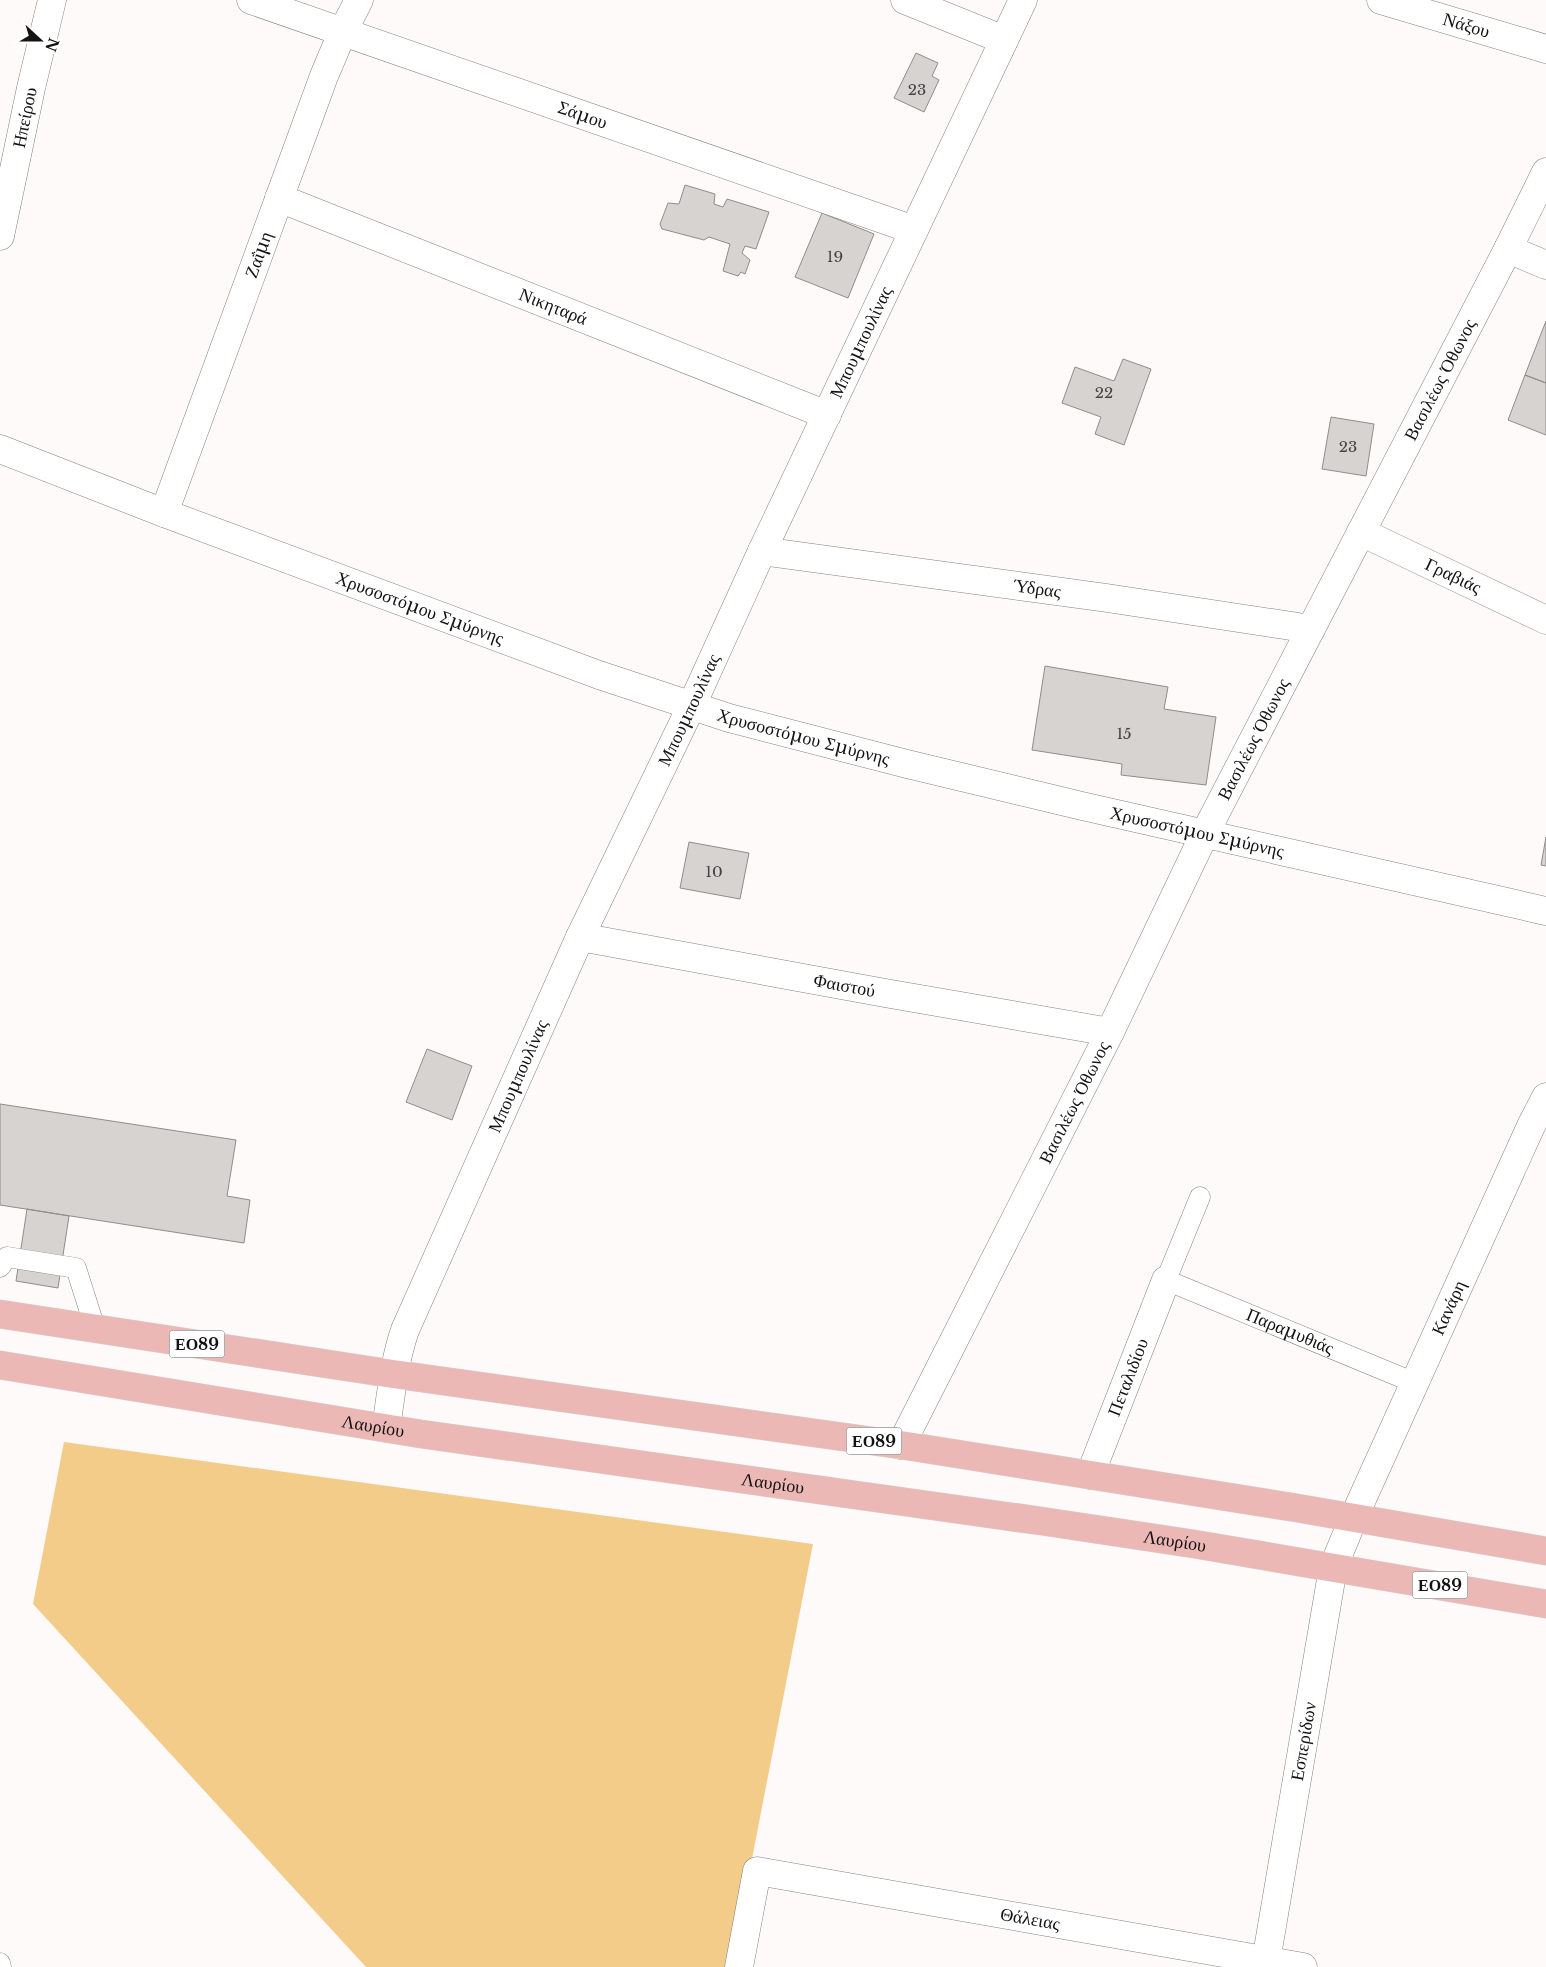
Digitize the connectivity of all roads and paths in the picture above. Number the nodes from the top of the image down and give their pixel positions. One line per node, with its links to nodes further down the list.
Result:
1 (52, 0): 13 (street, Ηπείρου)
2 (251, 0): 7 (street, Σάμου)
3 (359, 0): 7 (street, Ζαΐμη)
4 (905, 0): 8 (street)
5 (1023, 0): 8 (street, Μπουμπουλίνας)
6 (1383, 0): 9 (street, Νάξου)
7 (343, 32): 11 (street, Ζαΐμη); 12 (street, Σάμου)
8 (1004, 40): 12 (street, Μπουμπουλίνας)
9 (1546, 49)
10 (1546, 172): 14 (street, Βασιλέως Όθωνος)
11 (279, 198): 16 (street, Νικηταρά); 18 (street, Ζαΐμη)
12 (914, 230): 16 (street, Μπουμπουλίνας)
13 (0, 236)
14 (1508, 249): 15 (street); 19 (street, Βασιλέως Όθωνος)
15 (1546, 264)
16 (827, 415): 20 (street, Μπουμπουλίνας)
17 (0, 449): 18 (street, Χρυσοστόμου Σμύρνης)
18 (164, 513): 23 (street, Χρυσοστόμου Σμύρνης)
19 (1361, 532): 21 (street, Γραβιάς); 22 (street, Βασιλέως Όθωνος)
20 (762, 551): 22 (street, Ύδρας); 23 (street, Μπουμπουλίνας)
21 (1546, 620)
22 (1311, 629): 24 (street, Βασιλέως Όθωνος)
23 (691, 706): 24 (street, Χρυσοστόμου Σμύρνης); 26 (street, Μπουμπουλίνας)
24 (1205, 833): 25 (street, Χρυσοστόμου Σμύρνης); 27 (street, Βασιλέως Όθωνος)
25 (1546, 911)
26 (580, 937): 27 (street, Φαιστού); 35 (street, Μπουμπουλίνας)
27 (1110, 1032): 38 (street, Βασιλέως Όθωνος)
28 (1546, 1097): 36 (street, Κανάρη)
29 (1200, 1197): 31 (lane)
30 (0, 1267): 33 (lane)
31 (1166, 1280): 36 (lane, Παραμυθιάς); 39 (street, Πεταλιδίου)
32 (0, 1314): 33 (main road, ΕΟ89)
33 (95, 1328): 35 (main road, ΕΟ89)
34 (0, 1365): 37 (main road, Λαυρίου / ΕΟ89)
35 (393, 1374): 37 (street, Μπουμπουλίνας); 38 (main road, ΕΟ89)
36 (1415, 1383): 40 (street, Κανάρη)
37 (386, 1428): 42 (main road, Λαυρίου / ΕΟ89)
38 (901, 1445): 39 (main road, ΕΟ89)
39 (1090, 1475): 40 (main road, ΕΟ89)
40 (1353, 1519): 41 (main road, ΕΟ89); 42 (street, Εσπερίδων)
41 (1546, 1551)
42 (1334, 1568): 43 (main road, Λαυρίου / ΕΟ89); 45 (street, Εσπερίδων)
43 (1546, 1604)
44 (0, 1963): 46 (lane)
45 (1266, 1964): 47 (street, Θάλειας); 48 (street, Θάλειας)
46 (1, 1967)
47 (739, 1967)
48 (1303, 1967)

